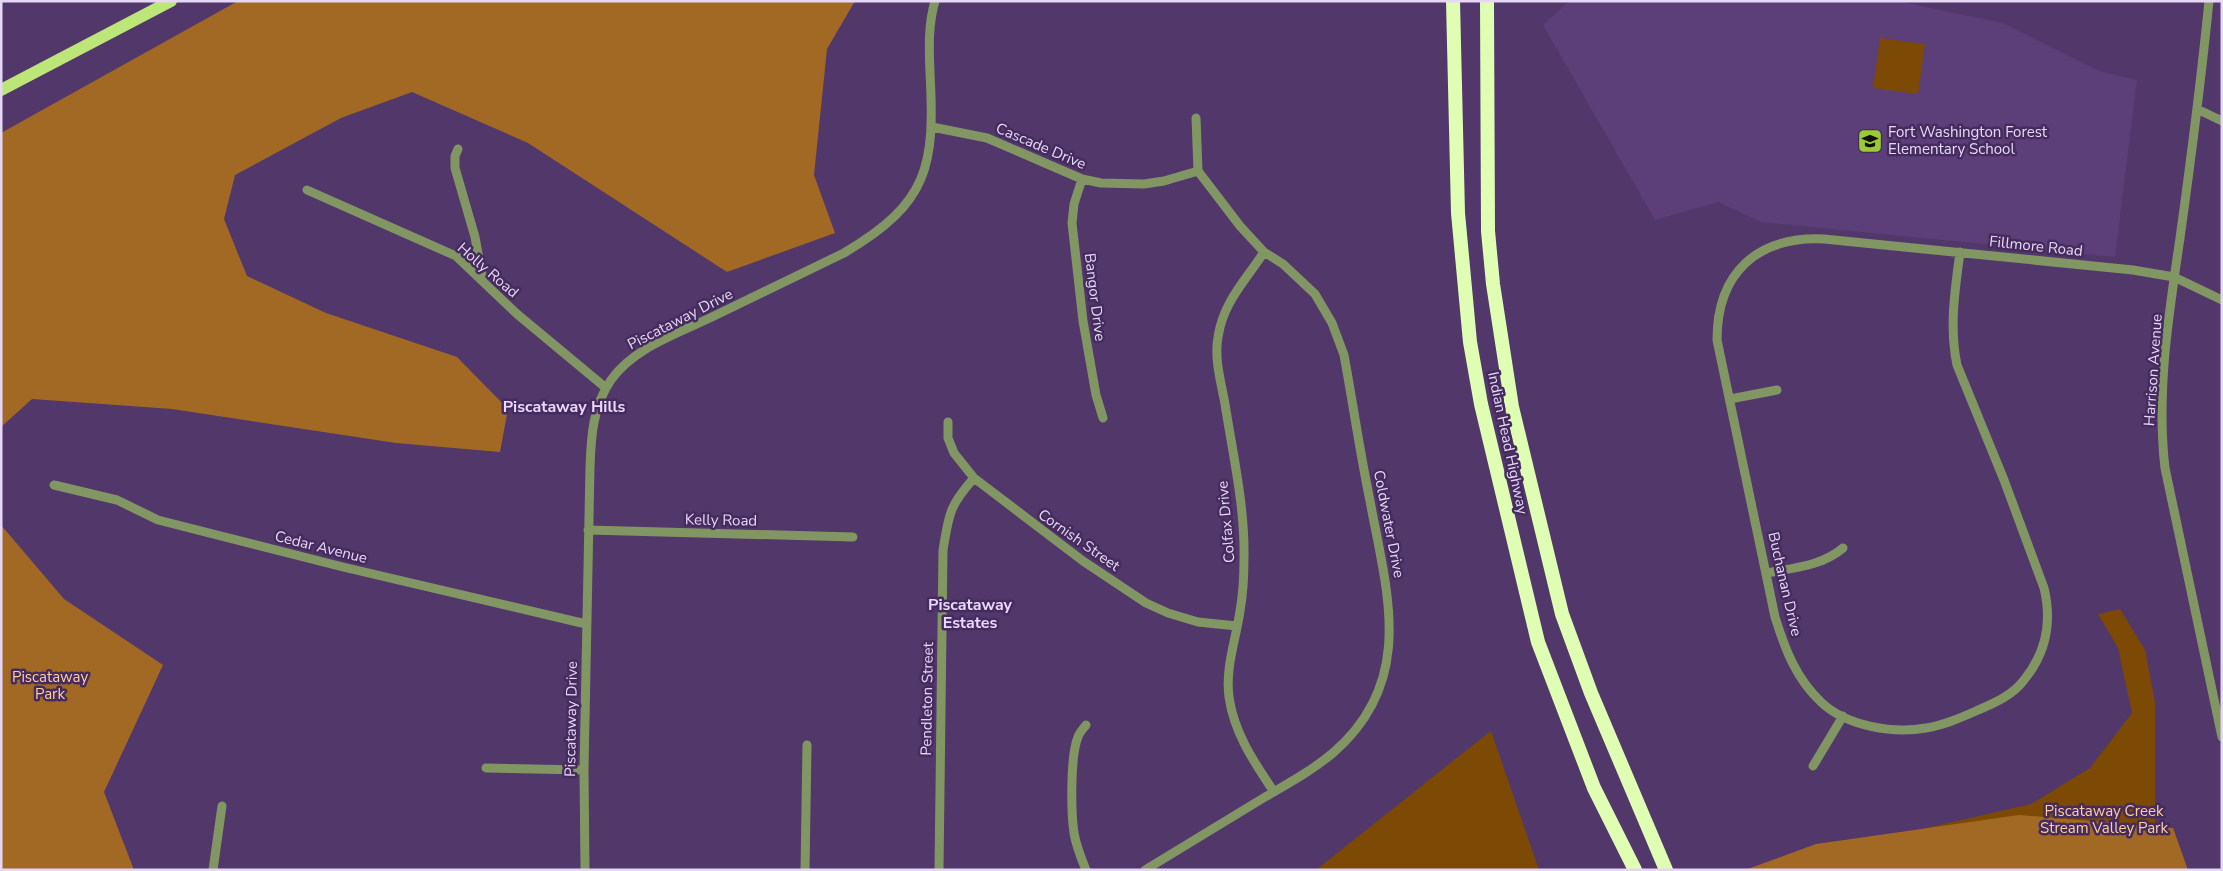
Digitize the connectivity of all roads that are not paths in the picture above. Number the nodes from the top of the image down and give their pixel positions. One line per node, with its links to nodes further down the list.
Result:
1 (171, 1): 6 (main road)
2 (935, 1): 10 (street, Piscataway Drive)
3 (1453, 1): 49 (highway, Indian Head Highway)
4 (1487, 1): 50 (highway, Indian Head Highway)
5 (2209, 1): 7 (street, Harrison Avenue)
6 (1, 90)
7 (2197, 109): 9 (street); 18 (street, Harrison Avenue)
8 (1196, 118): 12 (street)
9 (2222, 121)
10 (932, 127): 13 (street, Cascade Drive); 21 (street, Piscataway Drive)
11 (458, 149): 19 (street)
12 (1198, 171): 13 (street, Cascade Drive); 16 (street, Coldwater Drive)
13 (1082, 180): 24 (street, Bangor Drive)
14 (307, 190): 19 (street, Holly Road)
15 (1843, 240): 17 (street, Fillmore Road); 23 (street, Buchanan Drive)
16 (1264, 252): 33 (street, Colfax Drive); 41 (street, Coldwater Drive)
17 (1960, 252): 18 (street, Fillmore Road); 34 (street, Buchanan Drive)
18 (2174, 277): 20 (street, Fillmore Road); 36 (street, Harrison Avenue)
19 (483, 281): 21 (street, Holly Road)
20 (2222, 300)
21 (606, 388): 28 (street, Piscataway Drive)
22 (1777, 390): 23 (street)
23 (1730, 399): 31 (street, Buchanan Drive)
24 (1103, 418)
25 (948, 422): 26 (street, Cornish Street)
26 (974, 478): 33 (street, Cornish Street); 46 (street, Pendleton Street)
27 (54, 485): 32 (street, Cedar Avenue)
28 (588, 530): 29 (street, Kelly Road); 32 (street, Piscataway Drive)
29 (853, 537)
30 (1843, 548): 31 (street)
31 (1768, 573): 34 (street, Buchanan Drive)
32 (586, 624): 40 (street, Piscataway Drive)
33 (1237, 626): 41 (street, Colfax Drive)
34 (1842, 716): 38 (street)
35 (1086, 724): 47 (street)
36 (2222, 737)
37 (807, 745): 45 (street)
38 (1813, 766)
39 (486, 768): 40 (street)
40 (584, 770): 44 (street, Piscataway Drive)
41 (1274, 792): 48 (street, Coldwater Drive)
42 (222, 806): 43 (street)
43 (213, 870)
44 (585, 870)
45 (804, 870)
46 (939, 870)
47 (1086, 870)
48 (1144, 870)
49 (1635, 870)
50 (1666, 870)

